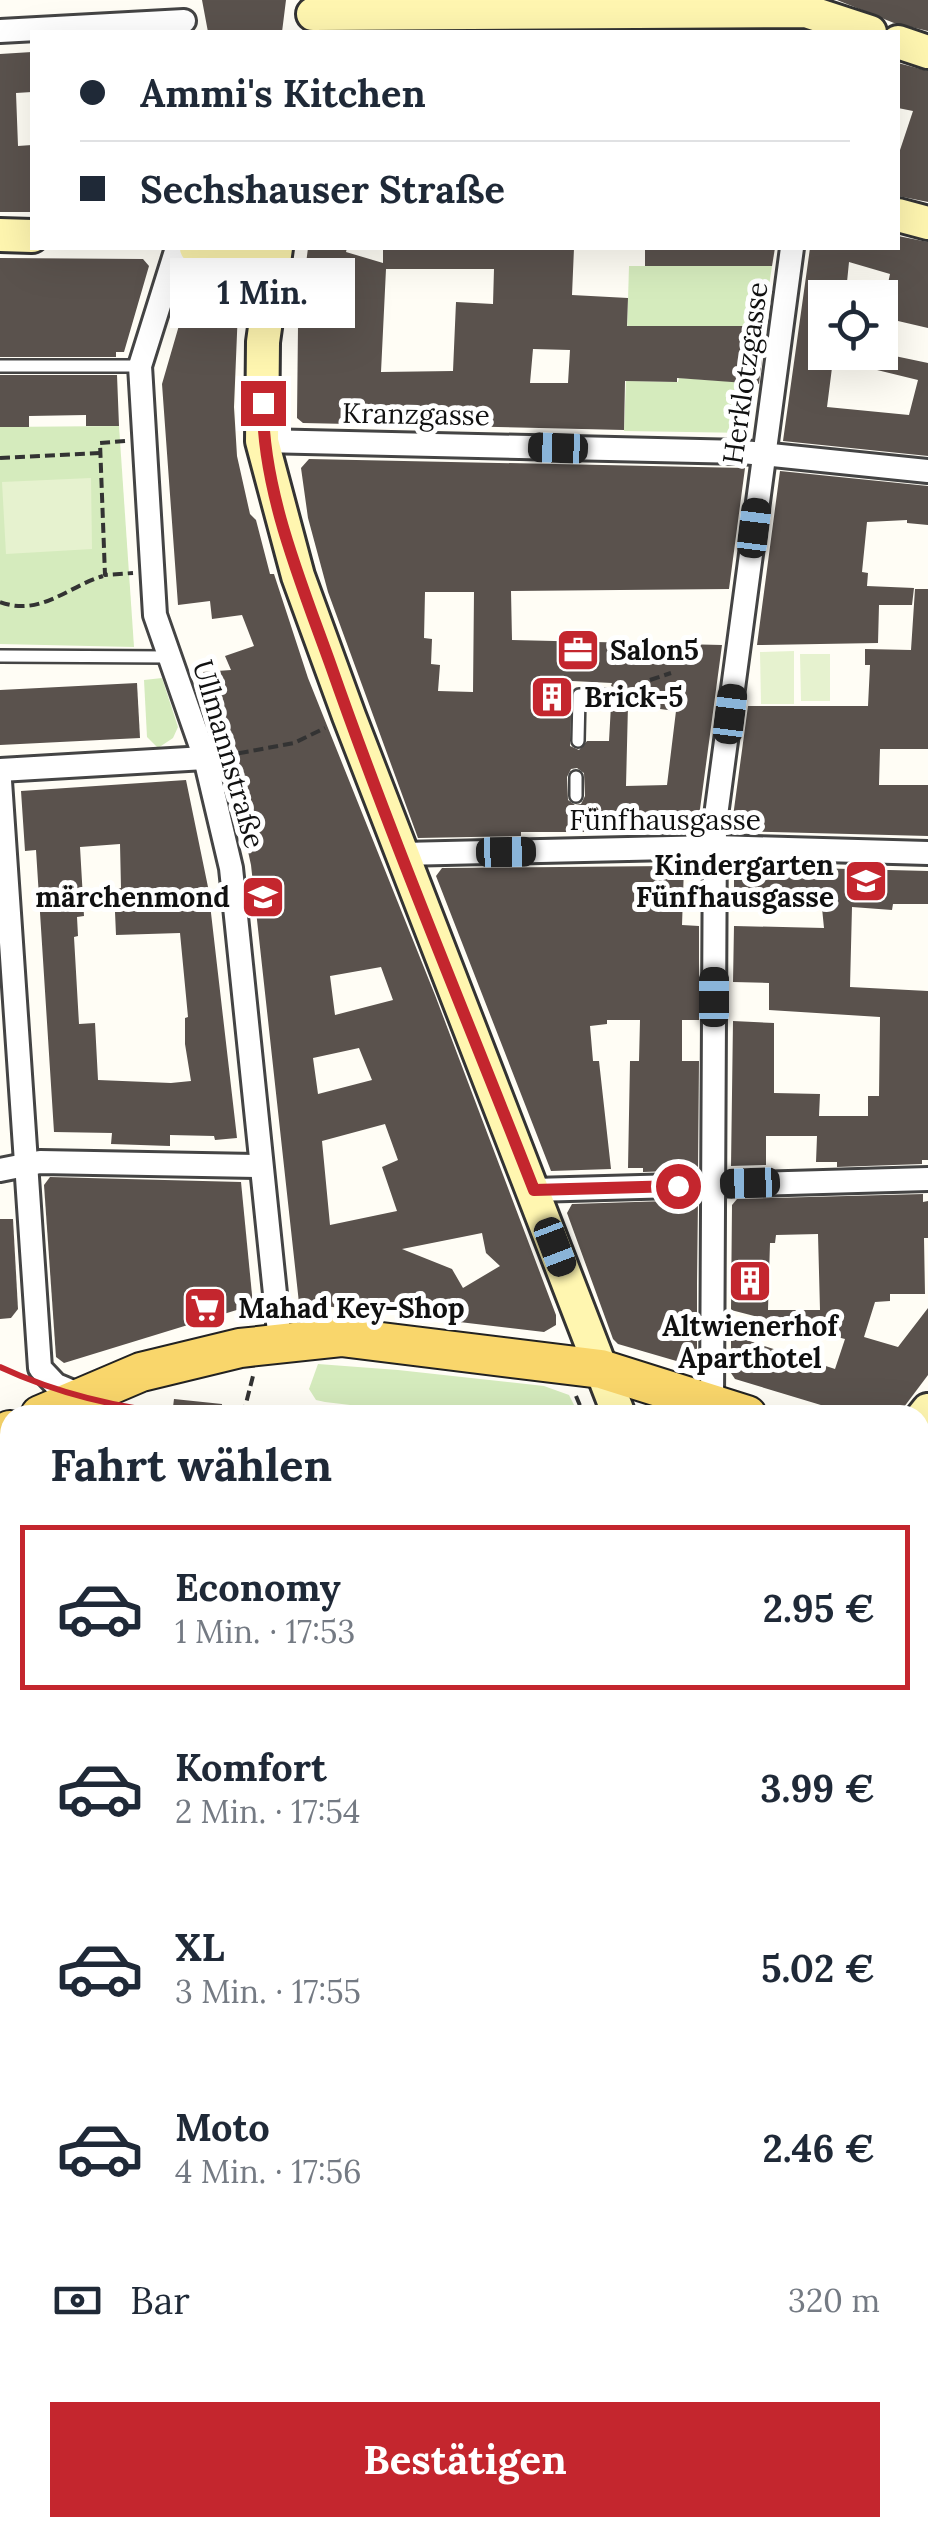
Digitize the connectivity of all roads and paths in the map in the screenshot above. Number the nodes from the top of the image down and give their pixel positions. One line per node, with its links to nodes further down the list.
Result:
1 (312, 15): 2 (street)
2 (823, 16): 4 (street)
3 (181, 18): 5 (street)
4 (864, 30)
5 (0, 31)
6 (900, 43): 7 (street)
7 (928, 52)
8 (900, 216): 9 (street)
9 (928, 223)
10 (0, 235): 11 (street)
11 (30, 236)
12 (177, 250): 17 (street, Ullmannstraße)
13 (216, 250): 15 (street)
14 (792, 250): 21 (street, Herklotzgasse)
15 (275, 256): 19 (street)
16 (0, 366): 17 (lane)
17 (140, 366): 18 (street, Ullmannstraße)
18 (144, 438): 20 (path); 24 (street, Ullmannstraße)
19 (262, 441): 21 (street, Kranzgasse); 32 (street)
20 (100, 452): 22 (path); 25 (path)
21 (764, 454): 23 (street, Kranzgasse); 40 (street, Herklotzgasse)
22 (0, 458)
23 (928, 471)
24 (151, 572): 25 (path); 28 (street, Ullmannstraße)
25 (104, 575): 26 (path)
26 (0, 602)
27 (0, 656): 28 (lane)
28 (170, 657): 35 (street, Ullmannstraße)
29 (671, 674): 30 (path)
30 (650, 680)
31 (617, 696): 33 (lane)
32 (349, 716): 34 (path); 42 (street)
33 (578, 741)
34 (247, 752)
35 (205, 758): 36 (street); 44 (street, Ullmannstraße)
36 (0, 770)
37 (576, 777): 39 (lane)
38 (0, 781): 43 (street)
39 (576, 796)
40 (715, 847): 41 (street, Fünfhausgasse); 42 (street, Fünfhausgasse); 47 (street, Herklotzgasse)
41 (928, 853)
42 (402, 854): 48 (street)
43 (26, 1165): 44 (street); 45 (street); 52 (street)
44 (261, 1166): 49 (street, Ullmannstraße)
45 (0, 1170)
46 (928, 1179): 47 (street)
47 (714, 1184): 48 (street); 58 (street, Herklotzgasse)
48 (534, 1190): 51 (street)
49 (280, 1342): 51 (main road); 52 (main road)
50 (256, 1372): 54 (path)
51 (588, 1381): 55 (path); 56 (street); 57 (main road)
52 (80, 1395): 53 (main road)
53 (60, 1405)
54 (245, 1405)
55 (585, 1405)
56 (610, 1405)
57 (709, 1405)
58 (729, 1405)

